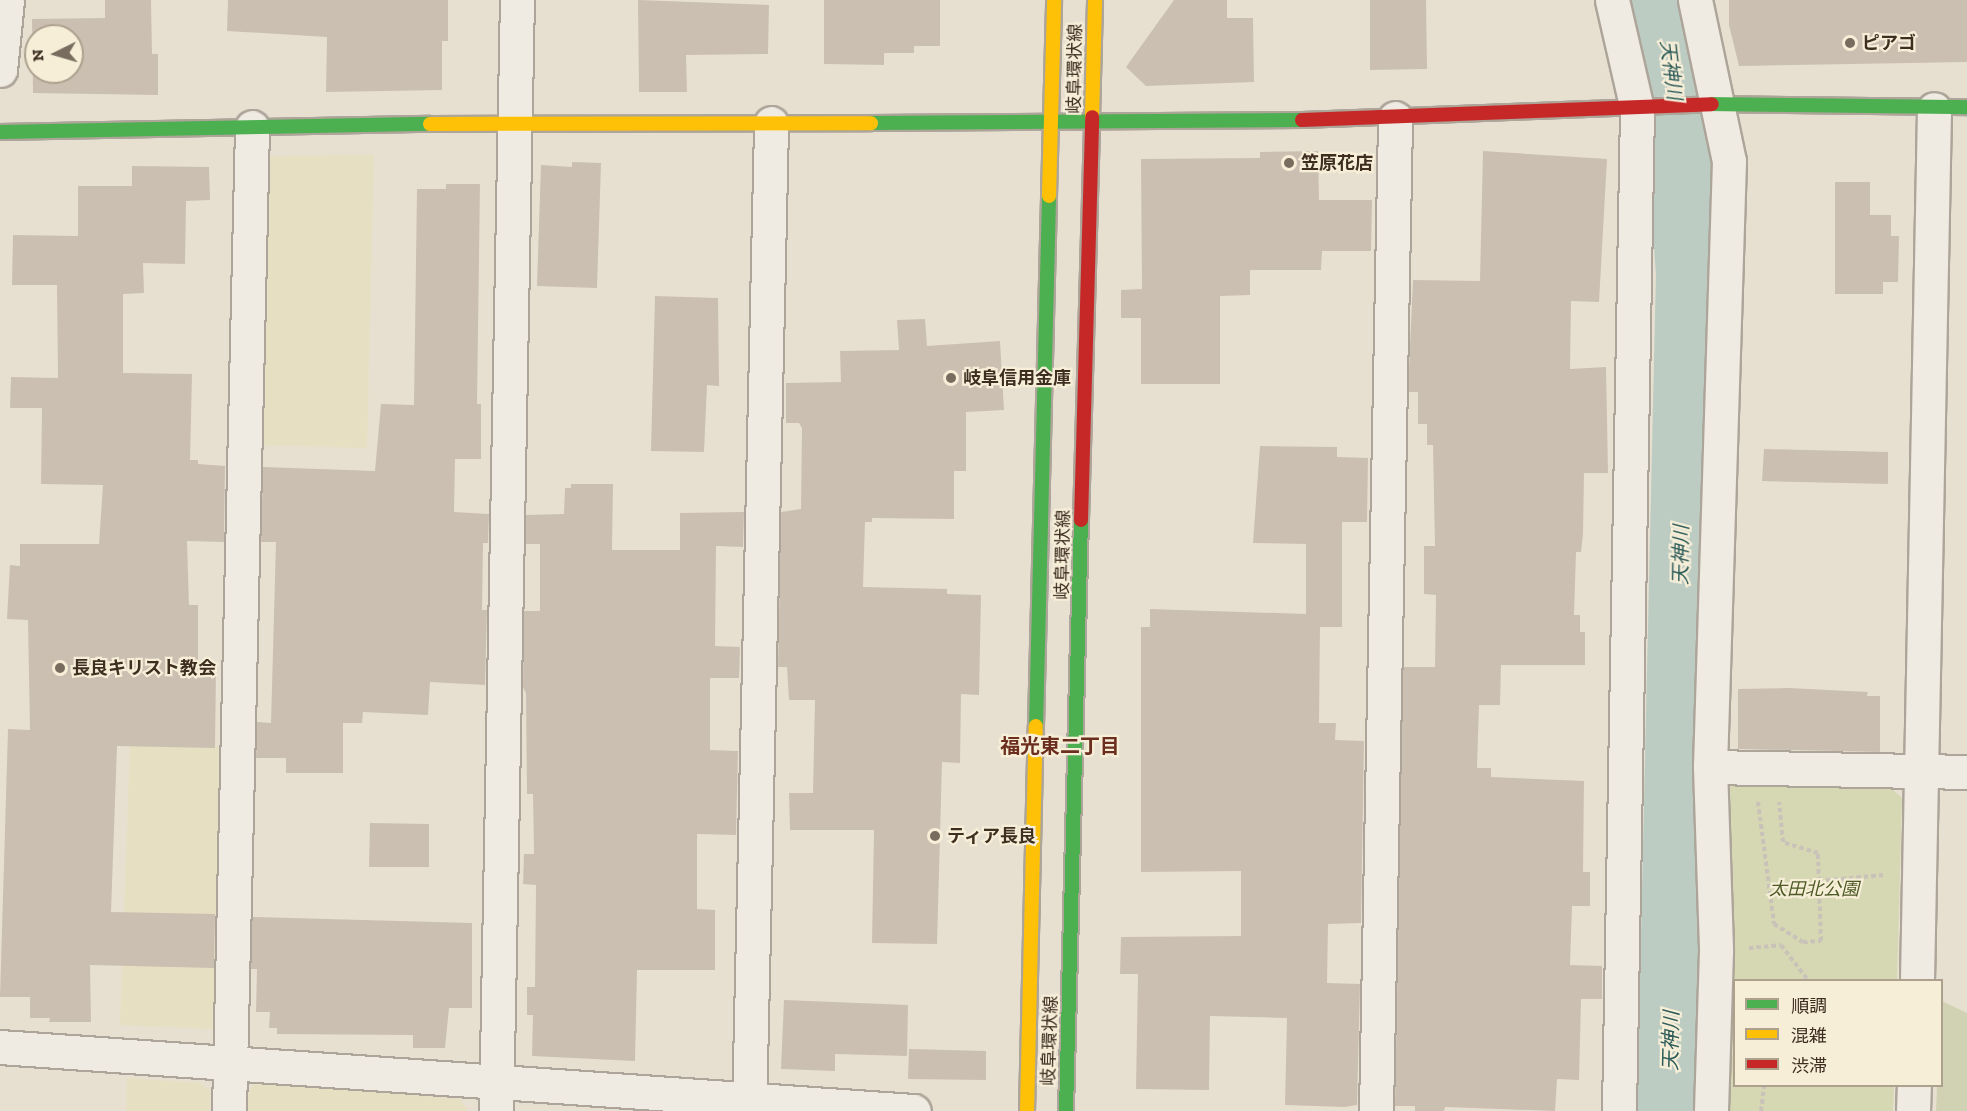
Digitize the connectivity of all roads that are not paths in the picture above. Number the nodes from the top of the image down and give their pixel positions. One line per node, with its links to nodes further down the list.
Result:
1 (7, 0): 7 (street)
2 (517, 0): 16 (street)
3 (1054, 0): 14 (main road, 岐阜環状線)
4 (1095, 0): 15 (main road, 岐阜環状線)
5 (1612, 0): 10 (street)
6 (1695, 0): 8 (street)
7 (0, 70)
8 (1714, 105): 10 (main road); 11 (main road); 21 (street)
9 (1967, 107): 11 (main road)
10 (1643, 108): 12 (main road); 33 (street)
11 (1934, 109): 19 (street)
12 (1395, 118): 15 (main road); 32 (street)
13 (771, 123): 14 (main road); 16 (main road); 27 (street)
14 (1053, 123): 15 (main road); 30 (main road, 岐阜環状線)
15 (1092, 123): 31 (main road, 岐阜環状線)
16 (513, 124): 17 (main road); 26 (street)
17 (252, 127): 18 (main road); 24 (street)
18 (0, 132)
19 (1922, 772): 20 (street); 21 (street); 22 (street)
20 (1967, 772)
21 (1711, 779): 34 (street)
22 (1917, 979)
23 (0, 1047): 24 (street)
24 (230, 1063): 26 (street); 28 (street)
25 (1914, 1087): 35 (street)
26 (497, 1096): 27 (street)
27 (749, 1105): 29 (street)
28 (229, 1111)
29 (914, 1111)
30 (1027, 1111)
31 (1066, 1111)
32 (1376, 1111)
33 (1619, 1111)
34 (1711, 1111)
35 (1913, 1111)

